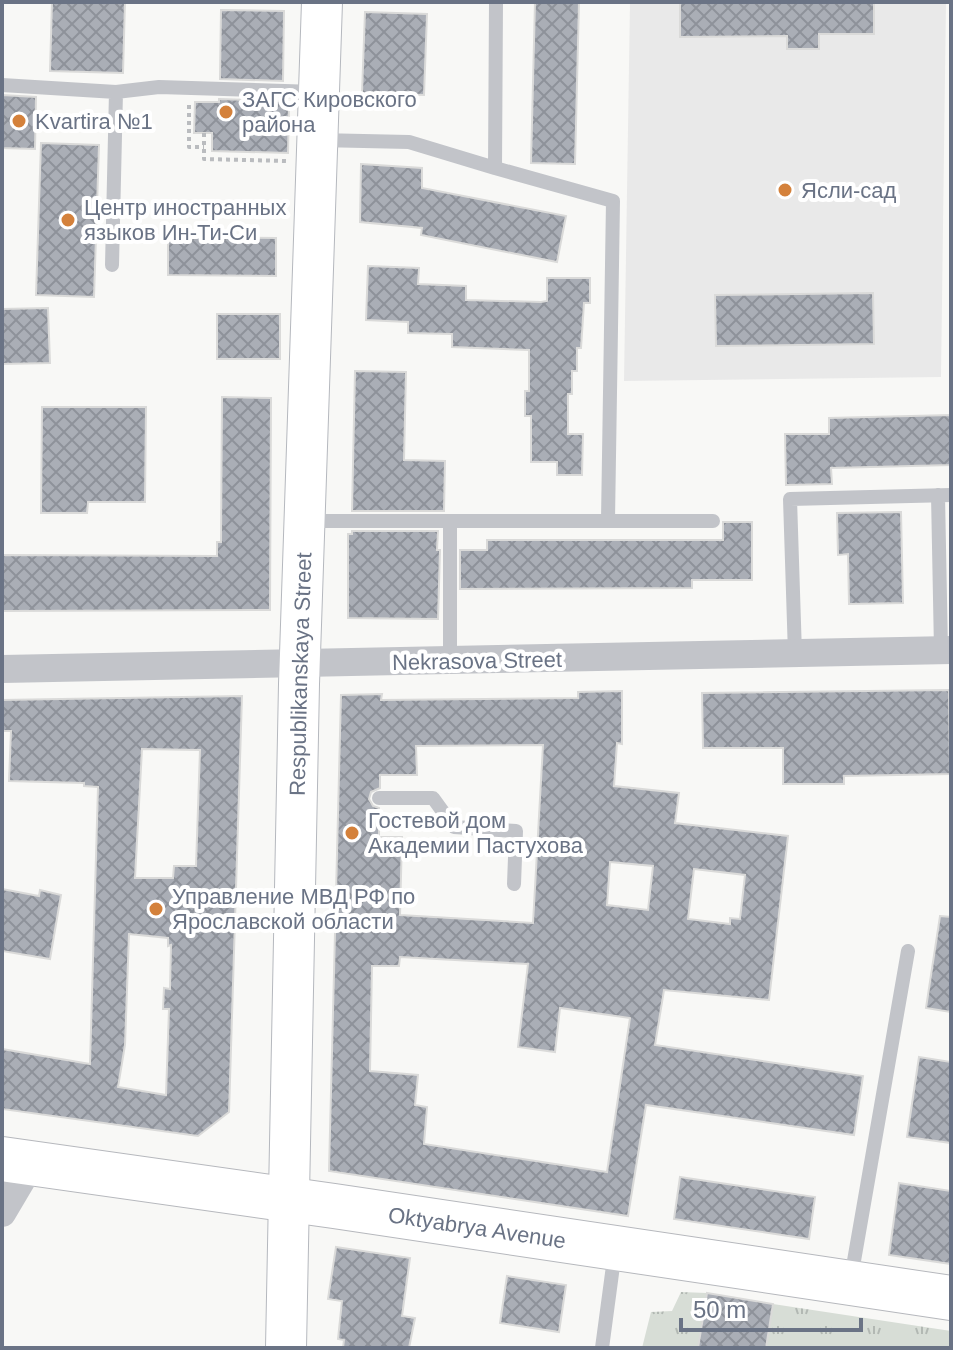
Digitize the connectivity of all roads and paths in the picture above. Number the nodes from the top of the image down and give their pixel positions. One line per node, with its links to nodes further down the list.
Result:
1 (322, 2): 6 (main road, Respublikanskaya Street)
2 (496, 2): 10 (lane)
3 (2, 85): 5 (lane)
4 (190, 88): 5 (lane); 6 (lane); 8 (path)
5 (116, 92): 11 (lane)
6 (320, 92): 9 (main road, Respublikanskaya Street)
7 (204, 133): 8 (path)
8 (204, 147): 9 (path)
9 (318, 151): 10 (lane); 14 (main road, Respublikanskaya Street)
10 (495, 168): 13 (lane)
11 (112, 265)
12 (944, 495): 17 (lane); 18 (lane)
13 (608, 520): 15 (lane); 16 (lane)
14 (305, 521): 15 (lane); 20 (main road, Respublikanskaya Street)
15 (450, 521): 19 (lane)
16 (713, 521)
17 (946, 650): 18 (street, Nekrasova Street)
18 (795, 654): 19 (street, Nekrasova Street)
19 (450, 662): 20 (street, Nekrasova Street)
20 (300, 665): 21 (street, Nekrasova Street); 26 (main road, Respublikanskaya Street)
21 (2, 669)
22 (379, 798): 23 (lane)
23 (514, 884)
24 (908, 951): 29 (lane)
25 (17, 1162): 26 (main road, Oktyabrya Avenue); 27 (street)
26 (289, 1199): 28 (main road, Oktyabrya Avenue); 31 (main road, Respublikanskaya Street)
27 (2, 1213)
28 (615, 1247): 29 (main road, Oktyabrya Avenue); 32 (lane)
29 (850, 1283): 30 (main road, Oktyabrya Avenue)
30 (951, 1298)
31 (286, 1348)
32 (602, 1348)

